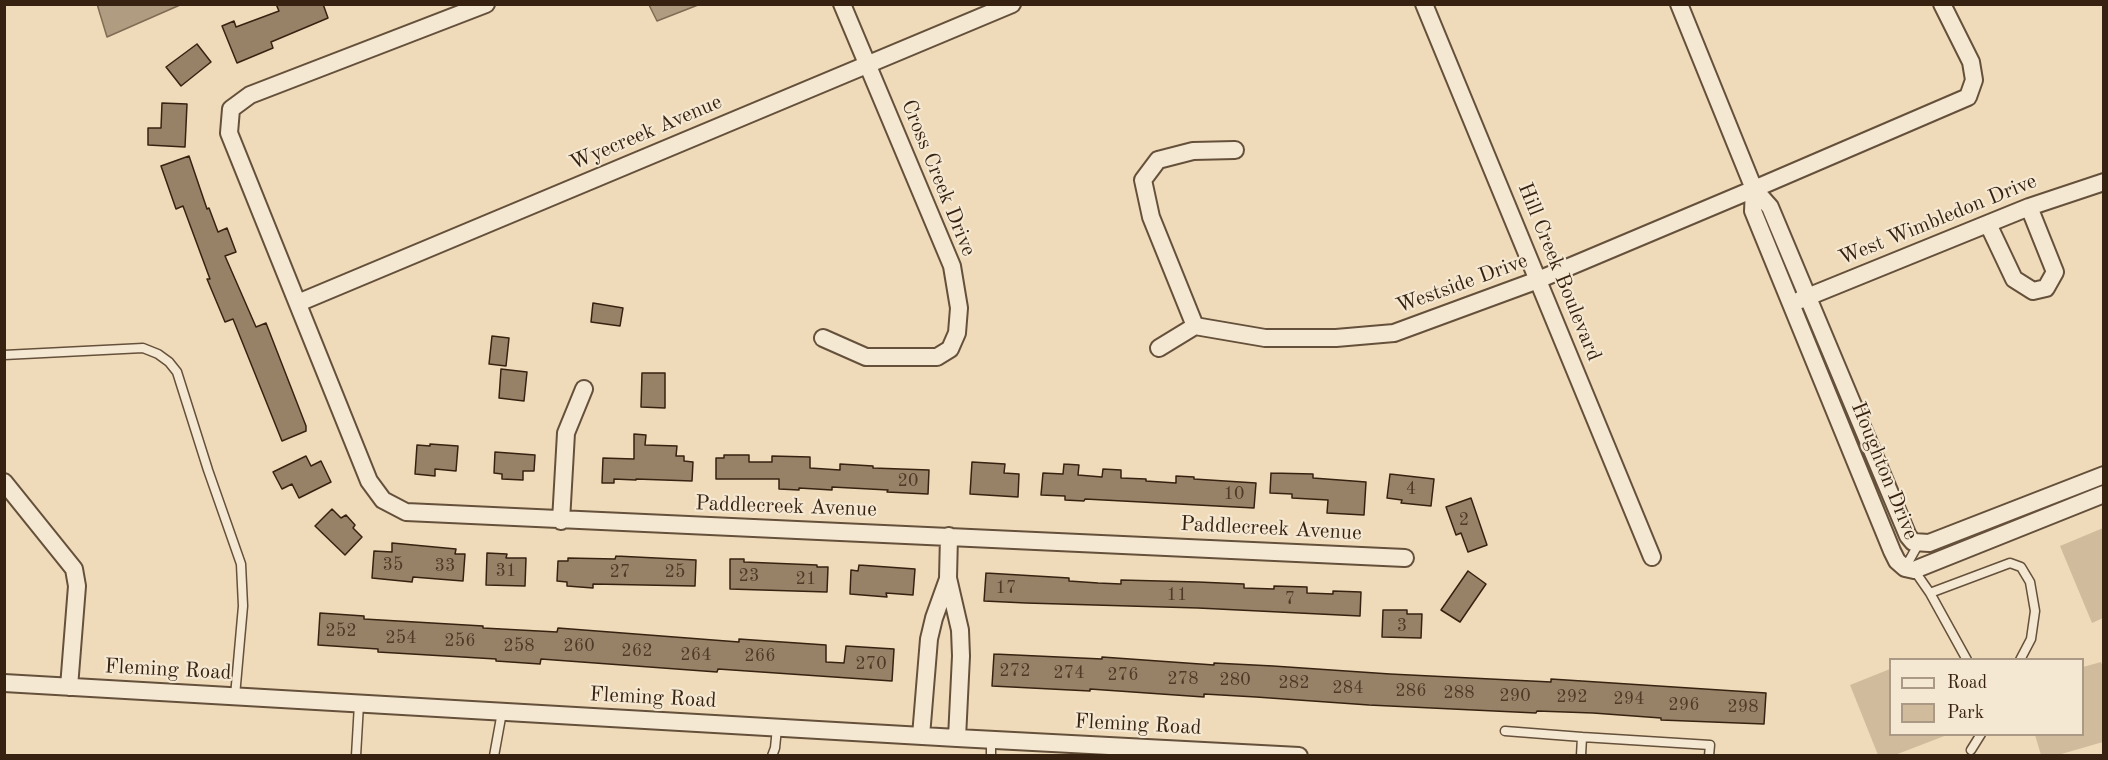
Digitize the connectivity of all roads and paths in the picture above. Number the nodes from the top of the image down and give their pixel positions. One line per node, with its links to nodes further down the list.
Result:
1 (486, 4): 15 (street, Paddlecreek Avenue)
2 (842, 4): 7 (street, Cross Creek Drive)
3 (1012, 4): 7 (street, Wyecreek Avenue)
4 (1424, 4): 13 (street, Hill Creek Boulevard)
5 (1679, 4): 10 (street, Houghton Drive)
6 (1942, 4): 10 (street, Westside Drive)
7 (867, 65): 15 (street, Wyecreek Avenue); 18 (street, Cross Creek Drive)
8 (1235, 150): 17 (street)
9 (2103, 182): 11 (street, West Wimbledon Drive)
10 (1754, 189): 13 (street, Westside Drive); 14 (street, Houghton Drive); 16 (street, Houghton Drive)
11 (2029, 207): 12 (street, West Wimbledon Drive); 12 (street)
12 (1988, 224): 14 (street, West Wimbledon Drive)
13 (1538, 280): 17 (street, Westside Drive); 32 (street, Hill Creek Boulevard)
14 (1808, 296): 16 (street, West Wimbledon Drive); 22 (street, Houghton Drive)
15 (298, 303): 29 (street, Paddlecreek Avenue)
16 (1791, 303): 23 (street, Houghton Drive)
17 (1195, 326): 19 (street)
18 (823, 338)
19 (1159, 348)
20 (4, 355): 41 (lane)
21 (584, 389): 29 (street)
22 (1857, 415): 23 (lane); 31 (street, Houghton Drive)
23 (1840, 423): 34 (street, Houghton Drive)
24 (2103, 475): 27 (street, Houghton Drive)
25 (4, 482): 40 (street)
26 (2103, 494): 28 (street, Houghton Drive)
27 (2038, 500): 28 (lane); 31 (street, Houghton Drive)
28 (2044, 518): 34 (street, Houghton Drive)
29 (561, 520): 30 (street, Paddlecreek Avenue)
30 (949, 536): 33 (street, Paddlecreek Avenue); 35 (street)
31 (1919, 543): 34 (lane)
32 (1652, 557)
33 (1405, 558)
34 (1910, 569): 36 (lane)
35 (948, 578): 46 (street); 49 (street)
36 (1930, 593): 37 (lane); 38 (lane)
37 (1966, 658)
38 (2020, 658)
39 (4, 683): 40 (street, Fleming Road)
40 (69, 687): 41 (street, Fleming Road)
41 (235, 696): 42 (street, Fleming Road)
42 (359, 704): 43 (street, Fleming Road); 54 (lane)
43 (502, 712): 44 (street, Fleming Road); 55 (lane)
44 (777, 728): 46 (street, Fleming Road); 53 (lane)
45 (1505, 731): 47 (lane)
46 (921, 736): 49 (street, Fleming Road)
47 (1582, 736): 57 (lane); 58 (lane)
48 (1980, 736): 51 (lane)
49 (957, 738): 50 (street, Fleming Road)
50 (991, 748): 52 (street, Fleming Road)
51 (1971, 750)
52 (1140, 752): 56 (street, Fleming Road)
53 (776, 753)
54 (356, 756)
55 (494, 756)
56 (1299, 756)
57 (1581, 756)
58 (1709, 756)

